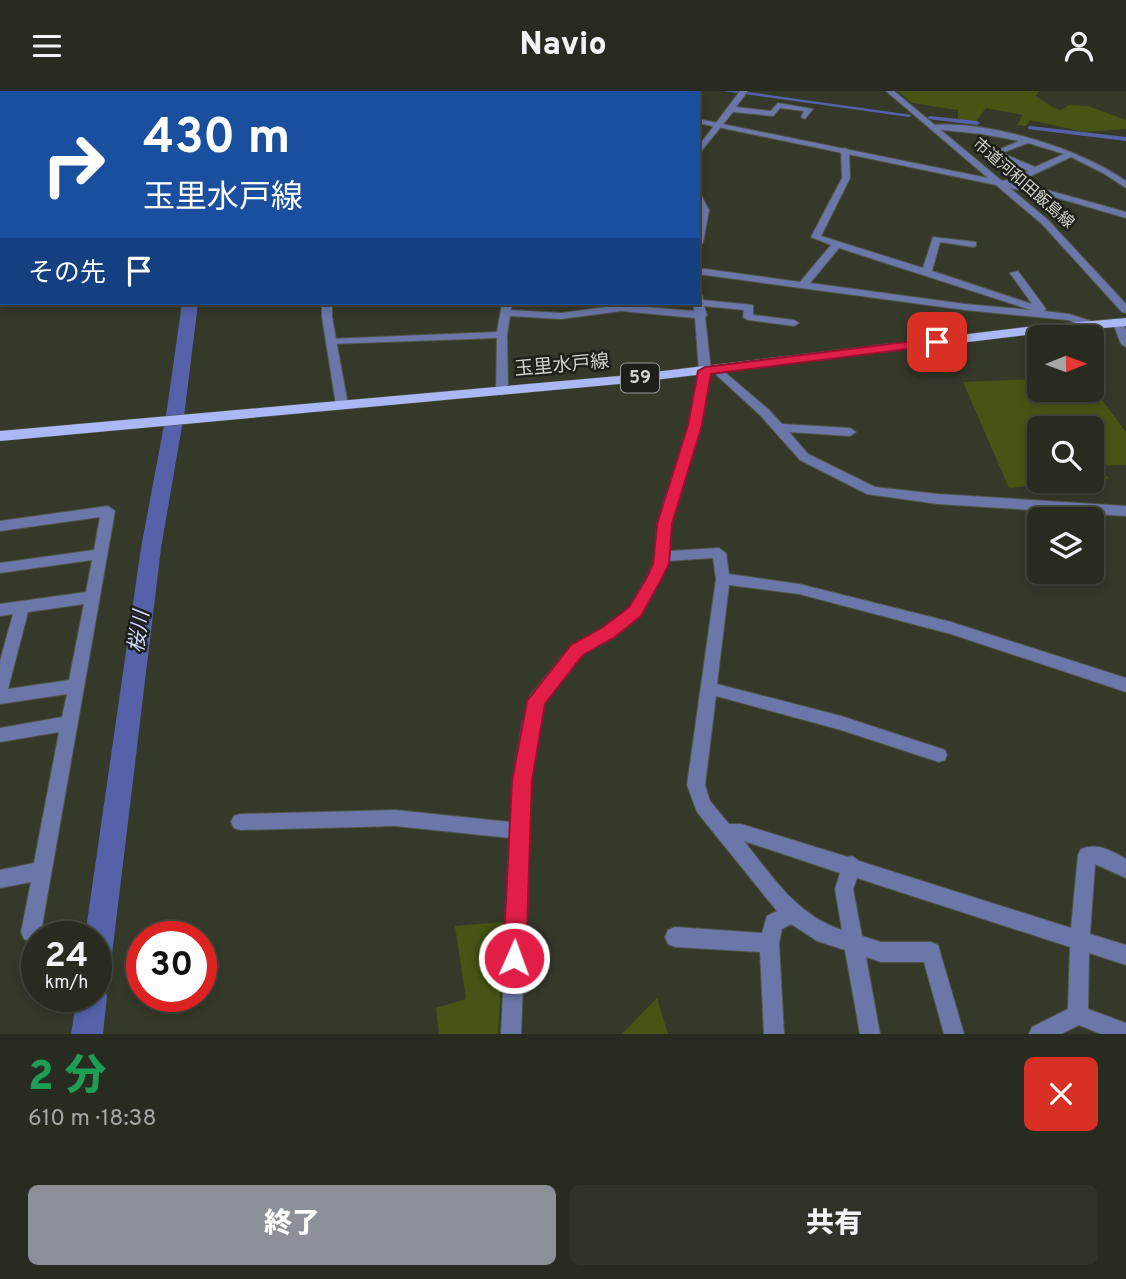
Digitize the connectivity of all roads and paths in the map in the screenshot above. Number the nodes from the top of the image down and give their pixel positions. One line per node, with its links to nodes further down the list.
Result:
1 (890, 91): 7 (street, 市道河和田飯島線)
2 (743, 92): 3 (street)
3 (729, 109): 4 (street); 6 (street)
4 (805, 117)
5 (700, 121): 6 (street)
6 (720, 125): 9 (street); 10 (street)
7 (933, 127): 8 (street); 13 (street, 市道河和田飯島線)
8 (1027, 140): 11 (street); 12 (street)
9 (700, 150)
10 (845, 150): 13 (street); 20 (street)
11 (1068, 155): 12 (street); 14 (street)
12 (1034, 170): 13 (street)
13 (1000, 183): 17 (street); 30 (street, 市道河和田飯島線)
14 (1126, 185)
15 (700, 201): 19 (street)
16 (1126, 207): 17 (street)
17 (1109, 209): 18 (street)
18 (1126, 215)
19 (700, 234)
20 (838, 243): 23 (street); 25 (street)
21 (973, 244): 23 (street)
22 (700, 271): 25 (street)
23 (927, 271): 29 (street)
24 (1015, 273): 29 (street)
25 (803, 285): 31 (street)
26 (327, 305): 37 (street)
27 (700, 305): 28 (street); 32 (street); 39 (street)
28 (506, 308): 36 (street)
29 (1038, 309): 31 (street)
30 (1126, 310)
31 (1069, 317): 34 (street)
32 (794, 323)
33 (1122, 323): 34 (main road, 玉里水戸線 / 59); 38 (street)
34 (1093, 325)
35 (1027, 331): 39 (main road, 玉里水戸線 / 59)
36 (502, 335): 37 (street); 40 (street)
37 (331, 341): 41 (street)
38 (1126, 344)
39 (711, 370): 40 (main road, 玉里水戸線 / 59); 42 (street); 48 (street)
40 (502, 391): 41 (main road, 玉里水戸線 / 59)
41 (342, 405): 44 (main road, 玉里水戸線 / 59)
42 (778, 428): 43 (street); 45 (street)
43 (850, 432)
44 (0, 436)
45 (1126, 511)
46 (0, 526): 47 (street)
47 (100, 554): 49 (street); 51 (street)
48 (662, 556): 50 (street); 63 (street)
49 (0, 568)
50 (723, 579): 54 (street); 56 (street)
51 (93, 597): 52 (street); 55 (street)
52 (22, 607): 53 (street); 57 (street)
53 (0, 610)
54 (1126, 685)
55 (76, 686): 58 (street); 59 (street)
56 (709, 688): 61 (street); 64 (street)
57 (0, 690)
58 (0, 697)
59 (70, 723): 60 (street); 67 (street)
60 (0, 735)
61 (939, 755)
62 (240, 822): 63 (street)
63 (520, 831): 78 (street)
64 (726, 832): 65 (street); 69 (street)
65 (852, 865): 72 (street); 73 (street)
66 (1126, 869): 72 (street)
67 (42, 871): 68 (street); 70 (street)
68 (0, 879)
69 (792, 914): 73 (street); 74 (street)
70 (33, 921)
71 (675, 937): 74 (street)
72 (1080, 937): 75 (street); 76 (street)
73 (851, 940): 80 (street); 81 (street)
74 (769, 943): 79 (street)
75 (1126, 955)
76 (1078, 1015): 77 (street); 82 (street)
77 (1126, 1033)
78 (511, 1034)
79 (774, 1034)
80 (870, 1034)
81 (954, 1034)
82 (1039, 1034)

